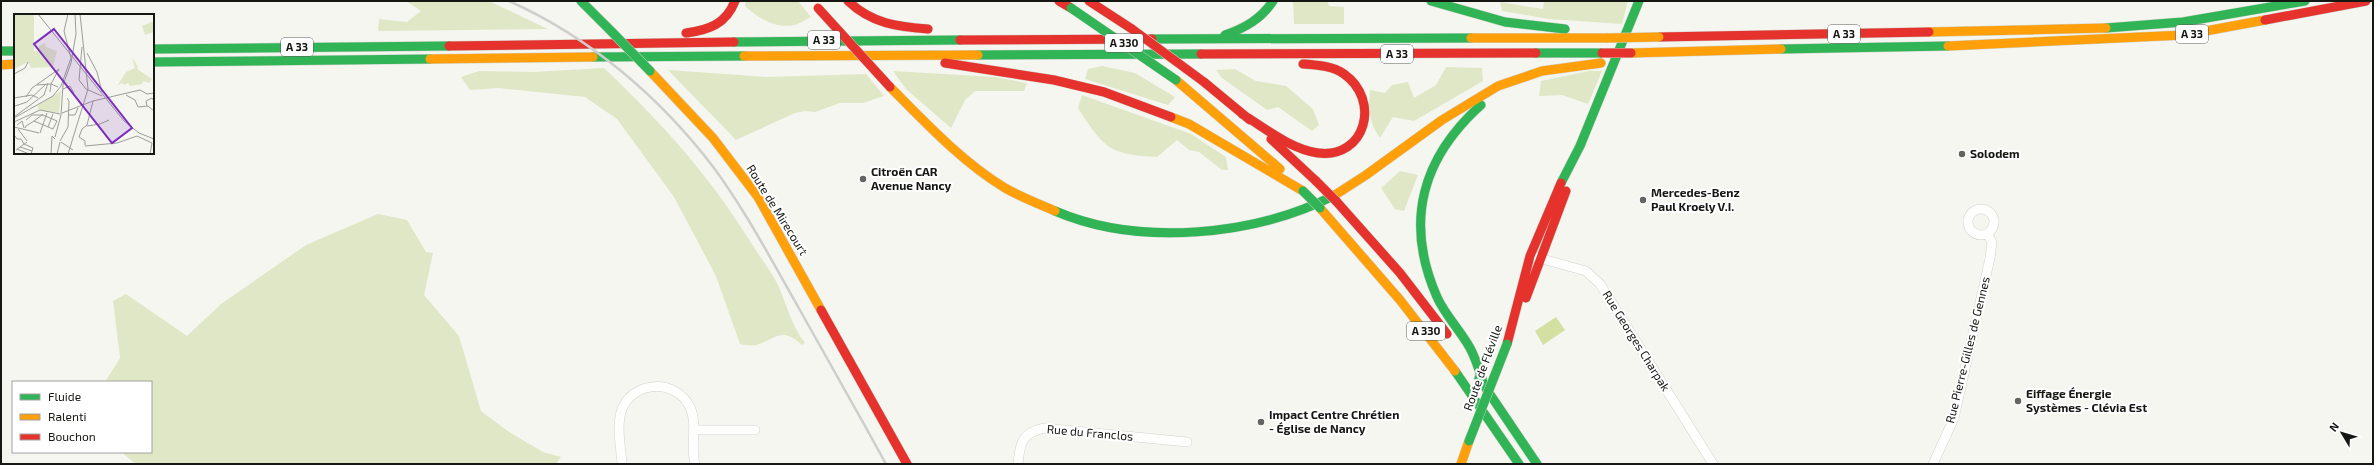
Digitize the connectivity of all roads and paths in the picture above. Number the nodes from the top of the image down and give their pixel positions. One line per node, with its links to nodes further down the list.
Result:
1 (581, 1): 45 (main road, Route de Mirecourt, bridge)
2 (734, 1): 19 (main road)
3 (811, 1): 29 (main road, bridge)
4 (848, 1): 14 (main road)
5 (1059, 1): 32 (main road, A 330, bridge)
6 (1089, 1): 12 (main road, A 330)
7 (1273, 1): 18 (main road)
8 (1431, 1): 16 (main road)
9 (1639, 1): 31 (main road)
10 (2305, 1): 16 (main road, A 33, bridge)
11 (2366, 1): 25 (main road, A 33)
12 (1103, 5): 13 (main road, A 330); 13 (main road)
13 (1132, 29): 30 (main road, A 330, bridge)
14 (936, 30)
15 (951, 30): 17 (main road)
16 (1609, 34): 18 (main road, A 33)
17 (1014, 38): 18 (main road, A 33); 19 (main road, A 33)
18 (1216, 39)
19 (635, 42): 20 (main road, A 33)
20 (154, 49)
21 (1, 51): 22 (main road)
22 (14, 51)
23 (1193, 54): 24 (main road, A 33); 25 (main road, A 33, bridge); 30 (main road)
24 (894, 55): 26 (main road, A 33); 32 (main road)
25 (1630, 57): 29 (main road)
26 (154, 62)
27 (14, 64): 28 (main road)
28 (1, 65)
29 (1521, 77): 39 (main road)
30 (1242, 114): 37 (main road, A 330, bridge)
31 (1580, 146): 34 (main road, Route de Fléville); 35 (main road)
32 (1303, 191): 48 (main road, A 330, bridge)
33 (1988, 234): 51 (street, Rue Pierre-Gilles de Gennes)
34 (1530, 256): 35 (street, Rue Georges Charpak); 36 (main road, Route de Fléville)
35 (1540, 258): 36 (main road); 50 (street, Rue Georges Charpak)
36 (1511, 331): 47 (main road, Route de Fléville, bridge)
37 (1451, 339)
38 (1460, 352): 39 (main road)
39 (1483, 382): 49 (main road)
40 (693, 430): 41 (street); 43 (street); 44 (street)
41 (755, 430)
42 (1187, 442): 46 (street, Rue du Franclos)
43 (622, 464)
44 (695, 464)
45 (907, 464)
46 (1018, 464)
47 (1461, 464)
48 (1519, 464)
49 (1537, 464)
50 (1713, 464)
51 (1933, 464)

